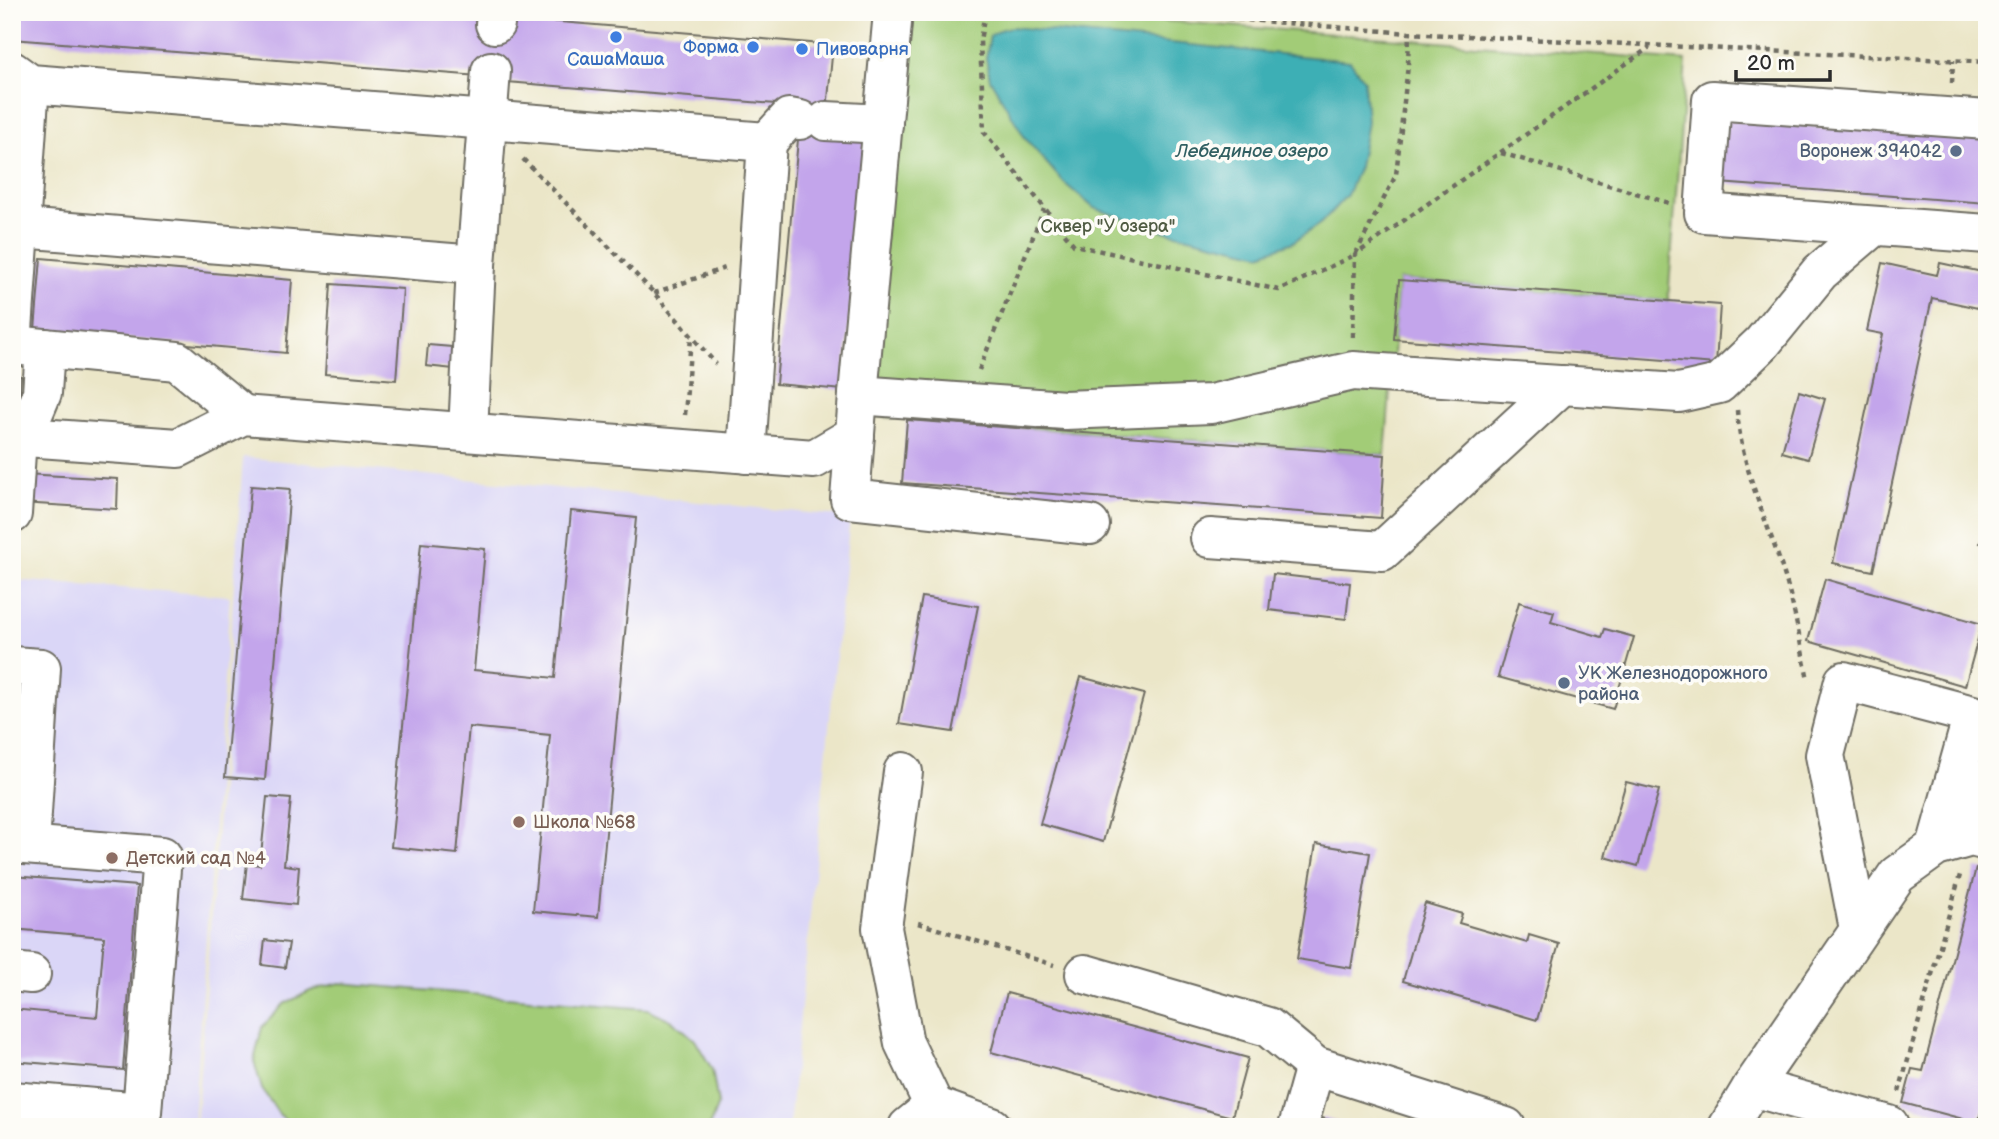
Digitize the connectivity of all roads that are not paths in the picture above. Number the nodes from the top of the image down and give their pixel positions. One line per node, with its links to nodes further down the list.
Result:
1 (893, 12): 6 (lane)
2 (491, 71): 4 (lane)
3 (21, 77): 4 (lane); 9 (lane)
4 (486, 120): 7 (lane); 11 (lane)
5 (1987, 120): 8 (lane)
6 (883, 124): 7 (lane); 14 (lane)
7 (767, 142): 19 (lane)
8 (1874, 226): 10 (lane); 13 (lane)
9 (20, 228): 11 (lane); 12 (lane)
10 (1987, 234)
11 (476, 265): 16 (lane)
12 (24, 346): 15 (lane); 18 (lane)
13 (1562, 385): 14 (lane); 22 (lane)
14 (858, 395): 17 (lane)
15 (243, 415): 16 (lane); 18 (lane)
16 (468, 432): 19 (lane)
17 (855, 435): 19 (lane); 21 (lane)
18 (15, 436): 20 (lane)
19 (746, 454)
20 (12, 514)
21 (1090, 525)
22 (1210, 538)
23 (12, 666): 27 (lane)
24 (903, 772): 33 (lane)
25 (1987, 779): 26 (lane)
26 (1964, 842): 28 (lane); 28 (lane)
27 (21, 845): 32 (lane)
28 (1860, 929): 31 (lane)
29 (1085, 974): 30 (lane)
30 (1315, 1066): 36 (lane); 37 (lane)
31 (1752, 1087): 34 (lane); 38 (lane)
32 (12, 1101)
33 (921, 1116): 35 (lane)
34 (1889, 1125)
35 (992, 1127)
36 (1298, 1127)
37 (1506, 1127)
38 (1728, 1127)

